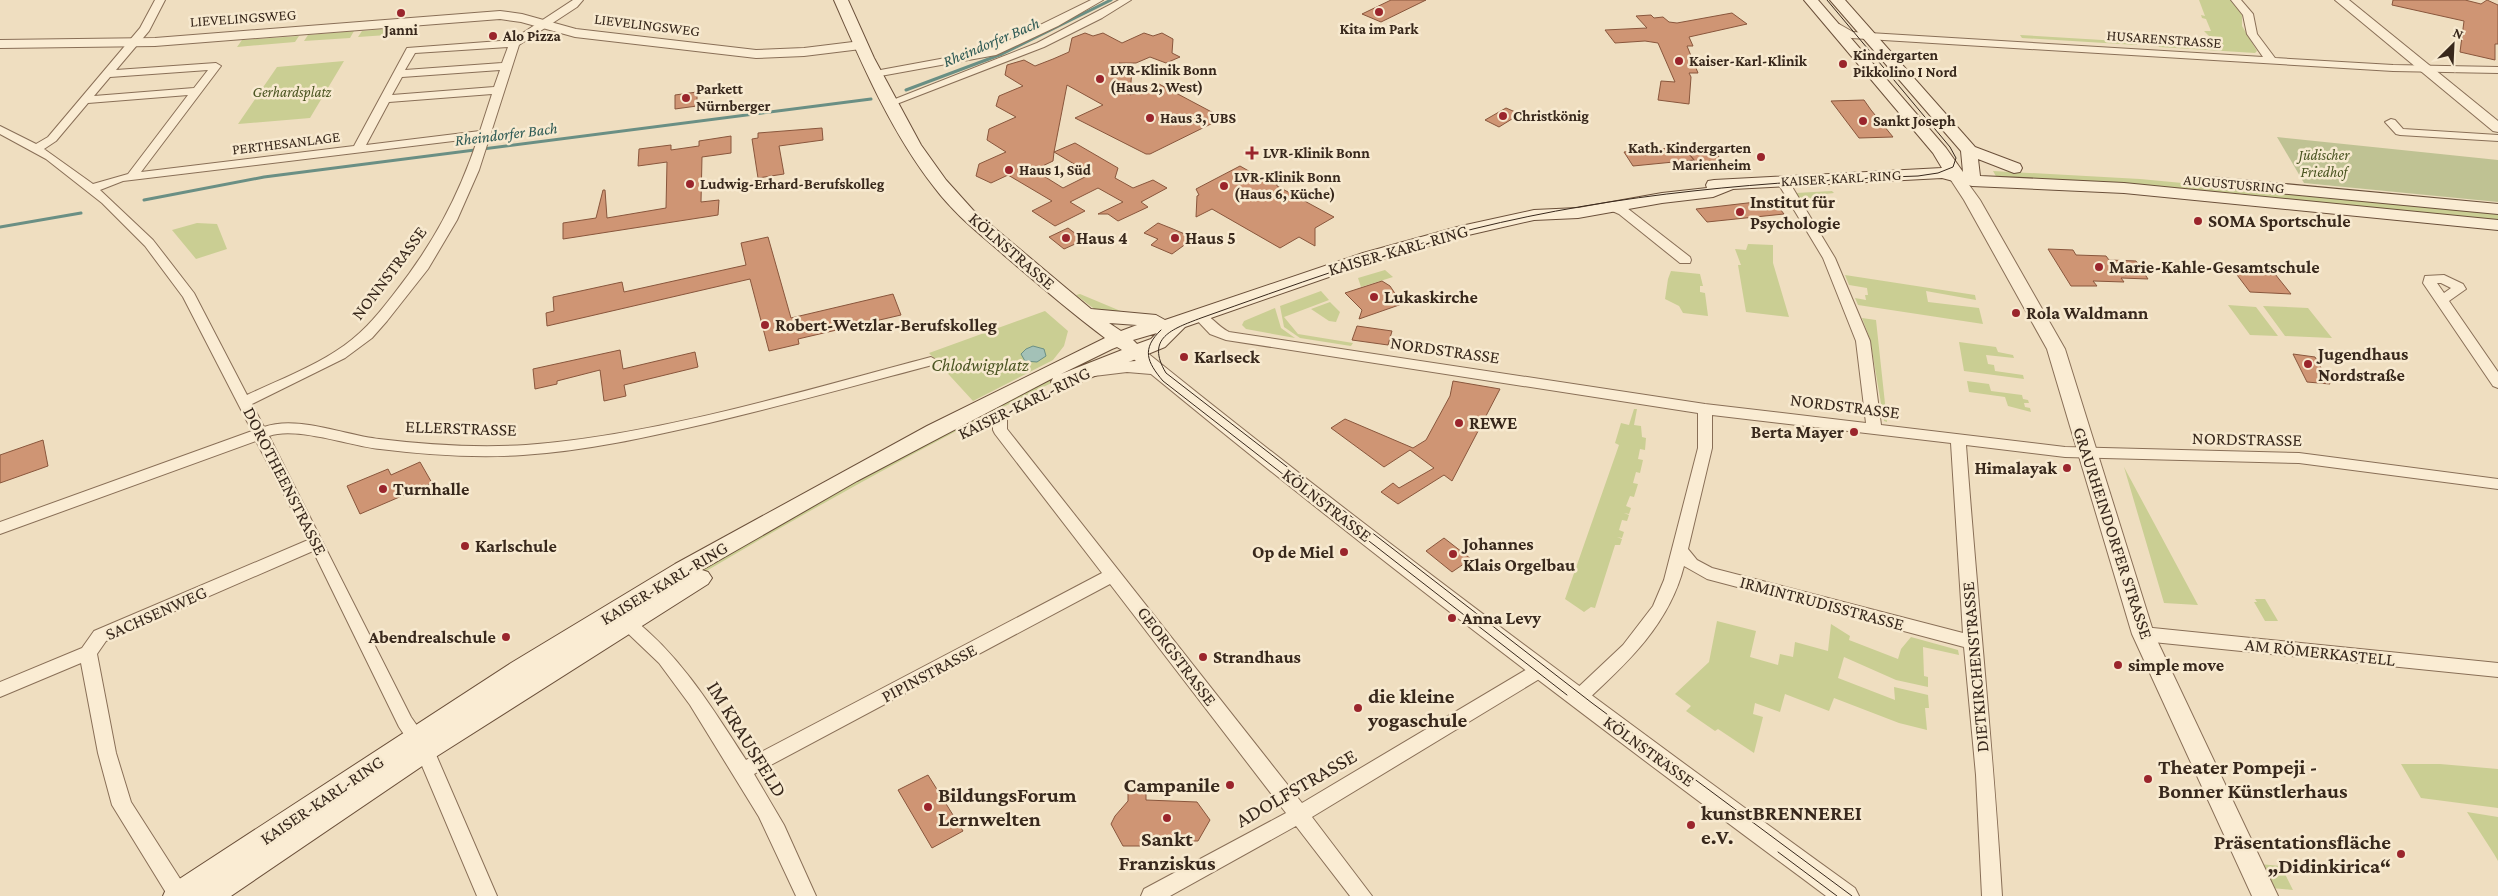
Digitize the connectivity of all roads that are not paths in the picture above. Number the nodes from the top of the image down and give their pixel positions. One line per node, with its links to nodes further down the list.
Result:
1 (160, 0): 15 (street)
2 (578, 0): 10 (street)
3 (841, 0): 11 (main road, KÖLNSTRASSE)
4 (1098, 0): 26 (street)
5 (1126, 0): 31 (street)
6 (1811, 0): 12 (main road, GRAURHEINDORFER STRASSE)
7 (1837, 0): 12 (main road, GRAURHEINDORFER STRASSE)
8 (2236, 0): 20 (street)
9 (2341, 0): 22 (street)
10 (542, 25): 15 (street, LIEVELINGSWEG); 16 (street); 18 (street, LIEVELINGSWEG)
11 (853, 29): 18 (street, LIEVELINGSWEG); 19 (main road, KÖLNSTRASSE)
12 (1852, 33): 13 (main road, GRAURHEINDORFER STRASSE); 14 (street, HUSARENSTRASSE); 35 (main road, GRAURHEINDORFER STRASSE)
13 (1871, 36): 14 (street, HUSARENSTRASSE); 40 (main road, GRAURHEINDORFER STRASSE)
14 (1900, 37): 20 (street, HUSARENSTRASSE)
15 (134, 42): 17 (street, LIEVELINGSWEG); 24 (street)
16 (514, 43): 21 (street, NONNSTRASSE); 25 (street)
17 (0, 44)
18 (814, 51): 19 (street)
19 (864, 51): 26 (main road, KÖLNSTRASSE)
20 (2271, 60): 22 (street, HUSARENSTRASSE)
21 (506, 66): 25 (street); 27 (street, NONNSTRASSE)
22 (2426, 69): 23 (street, HUSARENSTRASSE); 33 (street)
23 (2498, 70)
24 (107, 74): 28 (street); 29 (street)
25 (398, 74): 30 (street)
26 (875, 74): 31 (main road, KÖLNSTRASSE)
27 (499, 90): 30 (street); 37 (street, NONNSTRASSE)
28 (196, 91): 29 (street); 45 (street)
29 (84, 100): 38 (street)
30 (384, 100): 39 (street)
31 (890, 103): 56 (main road, KÖLNSTRASSE)
32 (2391, 122): 36 (street)
33 (2498, 128)
34 (0, 130): 38 (street, DOROTHEENSTRASSE)
35 (1926, 136): 42 (main road); 43 (main road, GRAURHEINDORFER STRASSE)
36 (2498, 138)
37 (483, 139): 39 (street, PERTHESANLAGE); 64 (street, NONNSTRASSE)
38 (37, 149): 48 (street, DOROTHEENSTRASSE)
39 (358, 149): 45 (street, PERTHESANLAGE)
40 (1969, 150): 41 (main road); 44 (main road, GRAURHEINDORFER STRASSE)
41 (2014, 168): 44 (main road, AUGUSTUSRING); 51 (main road, AUGUSTUSRING)
42 (1920, 174): 43 (main road, KAISER-KARL-RING); 46 (main road, KAISER-KARL-RING)
43 (1954, 174): 44 (main road, KAISER-KARL-RING); 49 (street, GRAURHEINDORFER STRASSE)
44 (1971, 174): 49 (street, GRAURHEINDORFER STRASSE); 53 (main road, AUGUSTUSRING)
45 (132, 176): 48 (street, PERTHESANLAGE)
46 (1782, 180): 47 (main road, KAISER-KARL-RING); 67 (street)
47 (1728, 185): 50 (main road, KAISER-KARL-RING); 52 (main road, KAISER-KARL-RING)
48 (92, 189): 64 (street, DOROTHEENSTRASSE)
49 (1972, 200): 70 (street, GRAURHEINDORFER STRASSE)
50 (1609, 207): 52 (main road, KAISER-KARL-RING); 54 (street)
51 (2498, 209)
52 (1534, 215): 57 (main road, KAISER-KARL-RING)
53 (2498, 225)
54 (1685, 260)
55 (2442, 300): 63 (street)
56 (1080, 310): 58 (main road); 59 (main road, KÖLNSTRASSE); 61 (main road)
57 (1199, 315): 58 (main road, KAISER-KARL-RING); 65 (street, NORDSTRASSE)
58 (1179, 323): 59 (main road, KAISER-KARL-RING)
59 (1128, 340): 61 (main road, KAISER-KARL-RING); 61 (main road, KAISER-KARL-RING); 62 (street, KÖLNSTRASSE)
60 (931, 362): 68 (street, ELLERSTRASSE)
61 (1082, 364): 62 (street); 66 (main road, KAISER-KARL-RING); 84 (main road, KAISER-KARL-RING)
62 (1157, 370): 80 (street, KÖLNSTRASSE)
63 (2498, 383)
64 (244, 402): 68 (street, DOROTHEENSTRASSE)
65 (1705, 409): 67 (street, NORDSTRASSE); 74 (street)
66 (1000, 414): 75 (street, GEORGSTRASSE); 76 (main road, KAISER-KARL-RING)
67 (1874, 428): 69 (street, NORDSTRASSE)
68 (259, 432): 72 (street, ELLERSTRASSE); 73 (street, DOROTHEENSTRASSE)
69 (1958, 439): 70 (street, NORDSTRASSE); 78 (street, DIETKIRCHENSTRASSE)
70 (2087, 453): 71 (street, NORDSTRASSE); 77 (street, GRAURHEINDORFER STRASSE)
71 (2498, 484)
72 (0, 528)
73 (318, 543): 79 (street, SACHSENWEG); 84 (street, DOROTHEENSTRASSE)
74 (1680, 550): 78 (street, IRMINTRUDISSTRASSE); 83 (street)
75 (1114, 574): 85 (street, PIPINSTRASSE); 86 (street, GEORGSTRASSE)
76 (626, 624): 84 (main road, KAISER-KARL-RING); 85 (street, IM KRAUSFELD)
77 (2143, 634): 81 (street, AM RÖMERKASTELL); 95 (street, GRAURHEINDORFER STRASSE)
78 (1972, 642): 94 (street, DIETKIRCHENSTRASSE)
79 (88, 653): 82 (street, SACHSENWEG); 87 (street)
80 (1540, 670): 83 (street, KÖLNSTRASSE); 86 (street, ADOLFSTRASSE)
81 (2498, 670)
82 (0, 690)
83 (1578, 698): 93 (street, KÖLNSTRASSE)
84 (420, 744): 87 (main road, KAISER-KARL-RING); 88 (main road, KAISER-KARL-RING); 89 (street, DOROTHEENSTRASSE)
85 (743, 771): 90 (street, IM KRAUSFELD)
86 (1299, 815): 91 (street, ADOLFSTRASSE); 92 (street, GEORGSTRASSE)
87 (178, 895)
88 (207, 896)
89 (487, 896)
90 (806, 896)
91 (1151, 896)
92 (1362, 896)
93 (1846, 896)
94 (1992, 896)
95 (2265, 896)

